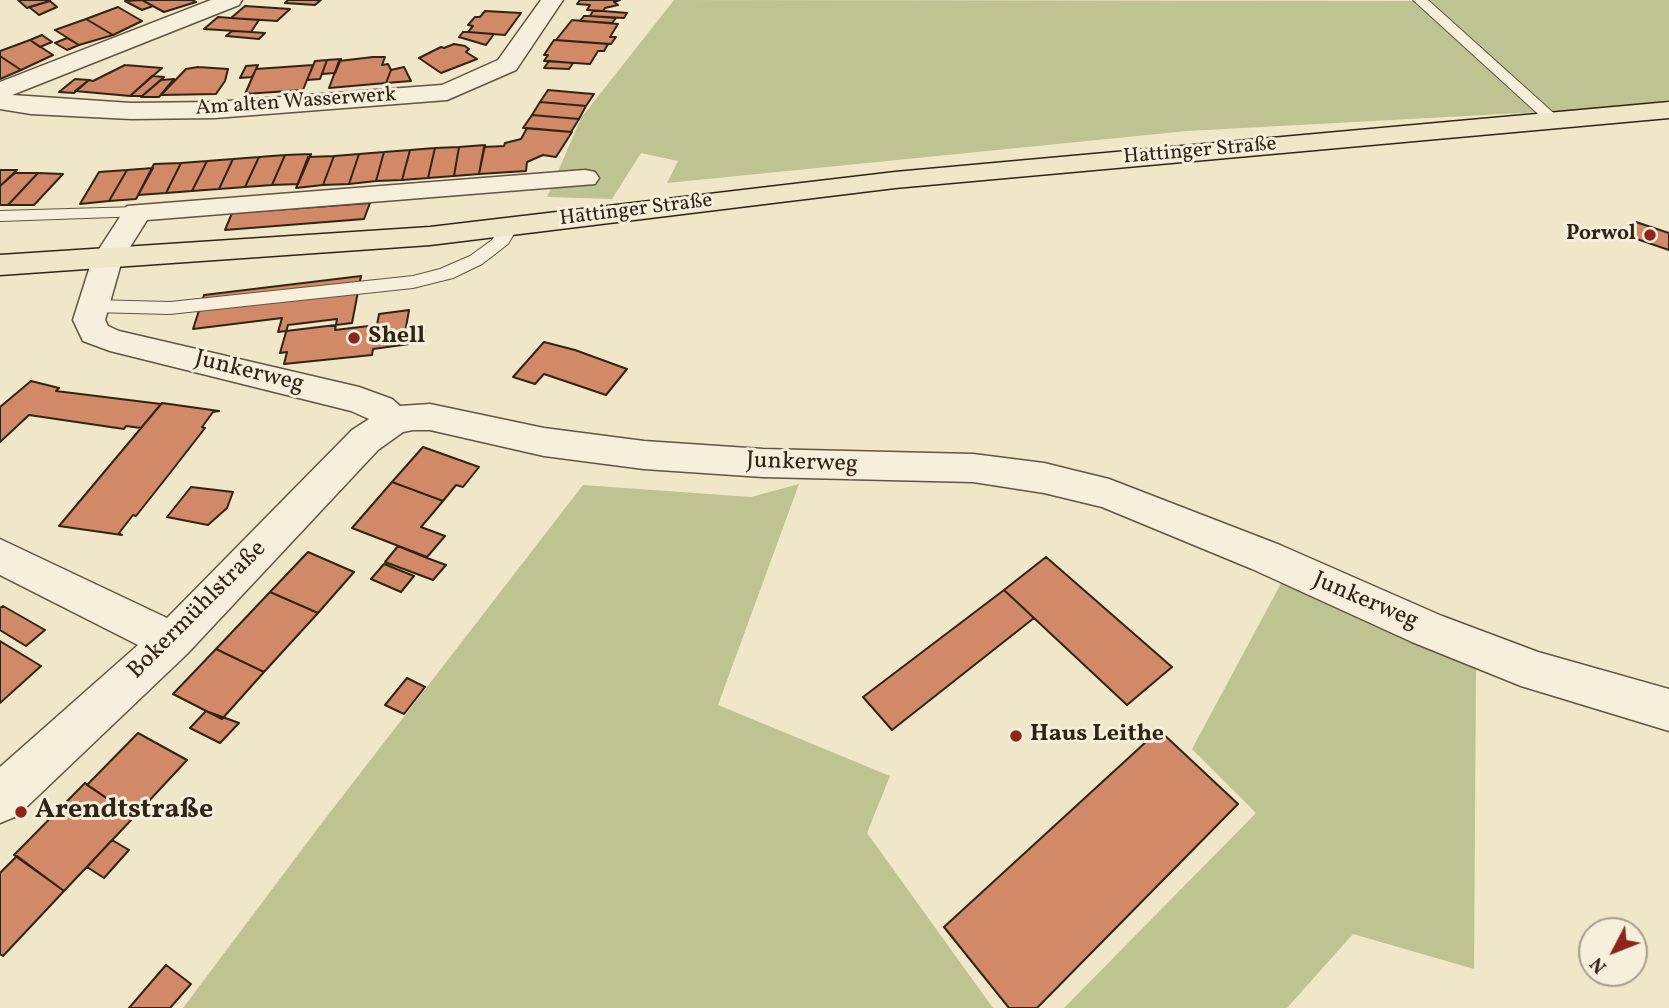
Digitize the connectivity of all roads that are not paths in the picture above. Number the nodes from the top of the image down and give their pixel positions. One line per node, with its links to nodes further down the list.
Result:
1 (231, 0): 4 (street)
2 (552, 0): 5 (street, Am alten Wasserwerk)
3 (1420, 0): 7 (lane)
4 (0, 91)
5 (0, 101)
6 (1669, 110): 7 (main road, Hattinger Straße)
7 (1553, 120): 11 (main road, Hattinger Straße)
8 (585, 178): 9 (street, Hattinger Straße)
9 (137, 212): 10 (lane); 12 (street)
10 (0, 216)
11 (509, 227): 12 (main road, Hattinger Straße); 14 (lane)
12 (107, 260): 13 (main road); 14 (street)
13 (0, 265)
14 (92, 306): 15 (street, Junkerweg)
15 (393, 421): 17 (street, Bokermühlstraße); 18 (street, Junkerweg)
16 (0, 556): 17 (street)
17 (172, 641): 19 (street, Bokermühlstraße)
18 (1669, 710)
19 (0, 799)

